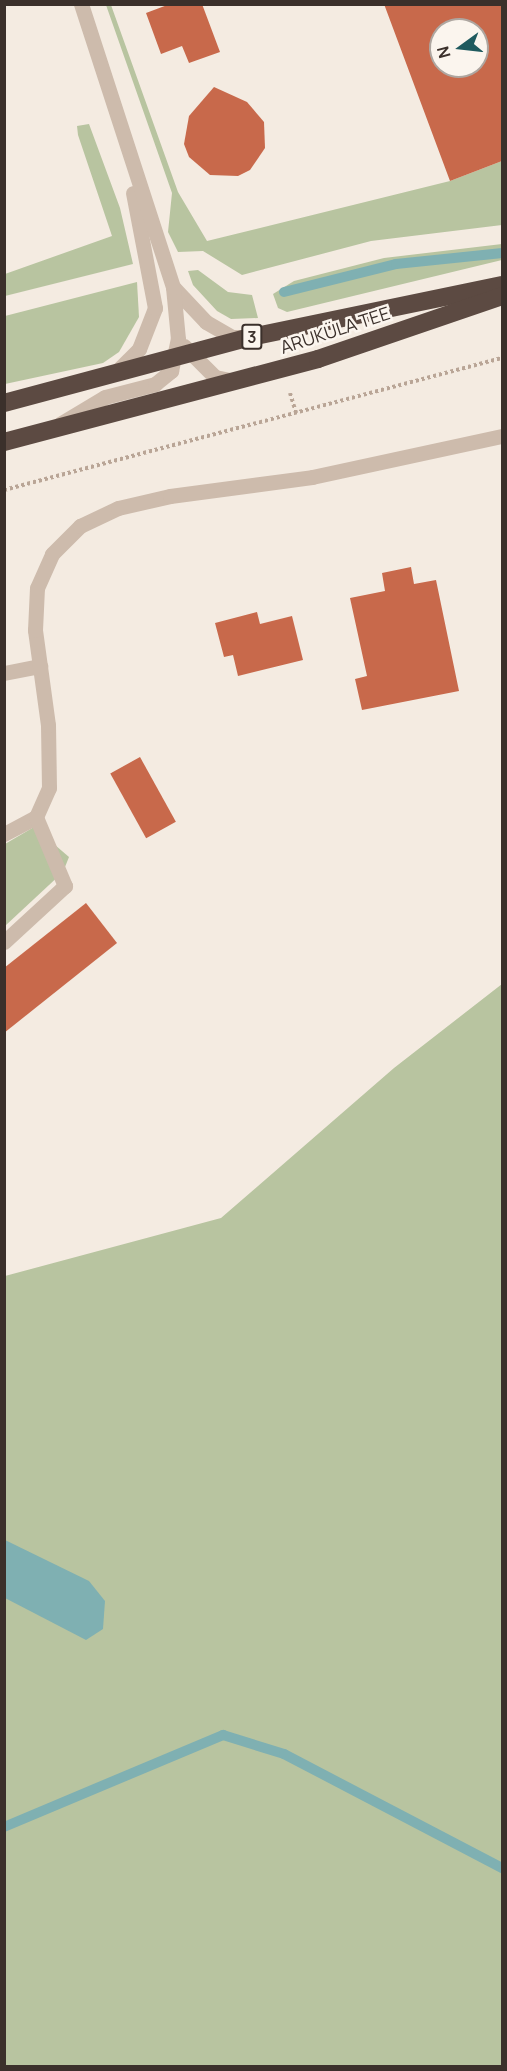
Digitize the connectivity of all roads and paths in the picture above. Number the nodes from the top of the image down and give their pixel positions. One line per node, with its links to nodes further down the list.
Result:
1 (81, 4): 2 (street)
2 (120, 129): 3 (street); 5 (street)
3 (142, 238): 8 (street); 10 (street)
4 (502, 285): 7 (highway, ARUKÜLA TEE / 3)
5 (173, 286): 7 (street); 8 (street)
6 (502, 296): 11 (highway, ARUKÜLA TEE / 3)
7 (251, 337): 8 (highway, ARUKÜLA TEE / 3)
8 (180, 349): 10 (highway, ARUKÜLA TEE / 3); 11 (street); 15 (street)
9 (502, 358): 14 (path)
10 (109, 375): 13 (highway, ARUKÜLA TEE / 3)
11 (235, 381): 15 (highway, ARUKÜLA TEE / 3)
12 (289, 388): 14 (path)
13 (4, 403)
14 (296, 413): 18 (path)
15 (49, 430): 17 (highway, ARUKÜLA TEE / 3)
16 (502, 436): 19 (street)
17 (4, 442)
18 (4, 490)
19 (40, 666): 20 (street); 21 (street)
20 (4, 673)
21 (36, 817): 22 (street); 23 (street)
22 (4, 834)
23 (4, 942)

